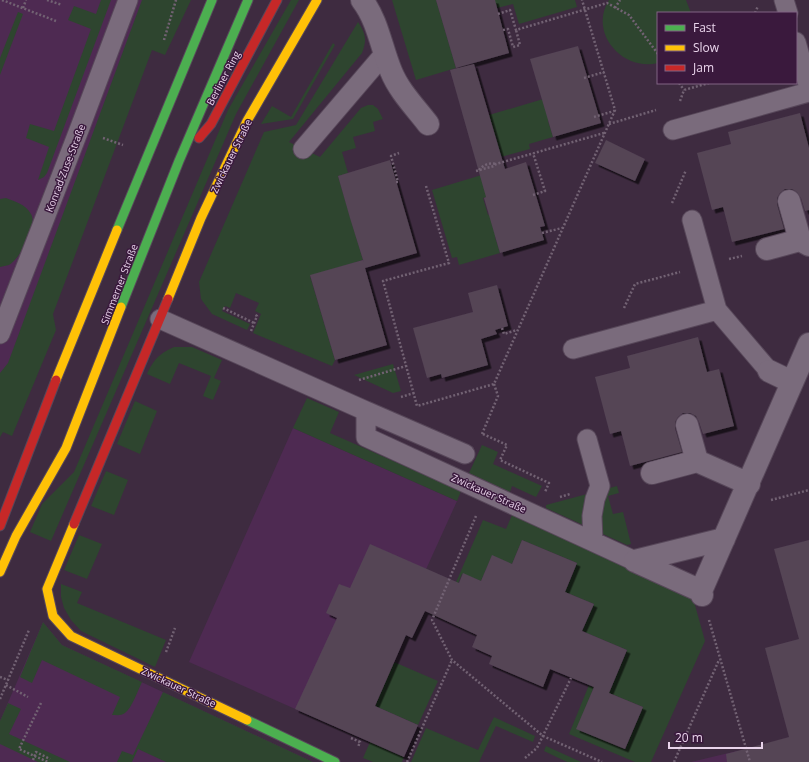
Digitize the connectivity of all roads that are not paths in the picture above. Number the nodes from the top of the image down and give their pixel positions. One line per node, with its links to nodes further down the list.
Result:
1 (128, 0): 21 (lane, Konrad-Zuse-Straße)
2 (212, 0): 36 (street)
3 (248, 0): 16 (street, Simmerner Straße)
4 (277, 0): 16 (street, Berliner Ring)
5 (317, 0): 23 (street, Zwickauer Straße)
6 (362, 0): 10 (street)
7 (784, 0): 8 (lane)
8 (788, 12)
9 (797, 46): 11 (lane)
10 (385, 53): 13 (street); 15 (lane)
11 (809, 88)
12 (809, 92): 14 (lane)
13 (428, 124)
14 (673, 130)
15 (303, 149)
16 (179, 161): 40 (street, Simmerner Straße)
17 (789, 201): 19 (street)
18 (692, 220): 22 (lane)
19 (804, 243): 20 (street)
20 (768, 249)
21 (7, 298): 24 (lane, Konrad-Zuse-Straße)
22 (717, 310): 26 (lane); 27 (lane)
23 (160, 319): 29 (lane); 41 (street, Zwickauer Straße)
24 (0, 334)
25 (809, 344): 28 (street)
26 (573, 349)
27 (768, 371): 28 (street)
28 (792, 382): 35 (street)
29 (366, 411): 32 (lane); 38 (lane, Zwickauer Straße)
30 (687, 425): 33 (street)
31 (588, 439): 38 (lane)
32 (465, 454)
33 (697, 461): 34 (street); 35 (street)
34 (652, 473)
35 (746, 497): 37 (street)
36 (0, 526)
37 (724, 539): 39 (street); 39 (street)
38 (593, 541): 39 (lane, Zwickauer Straße)
39 (636, 561)
40 (0, 572)
41 (335, 762)

